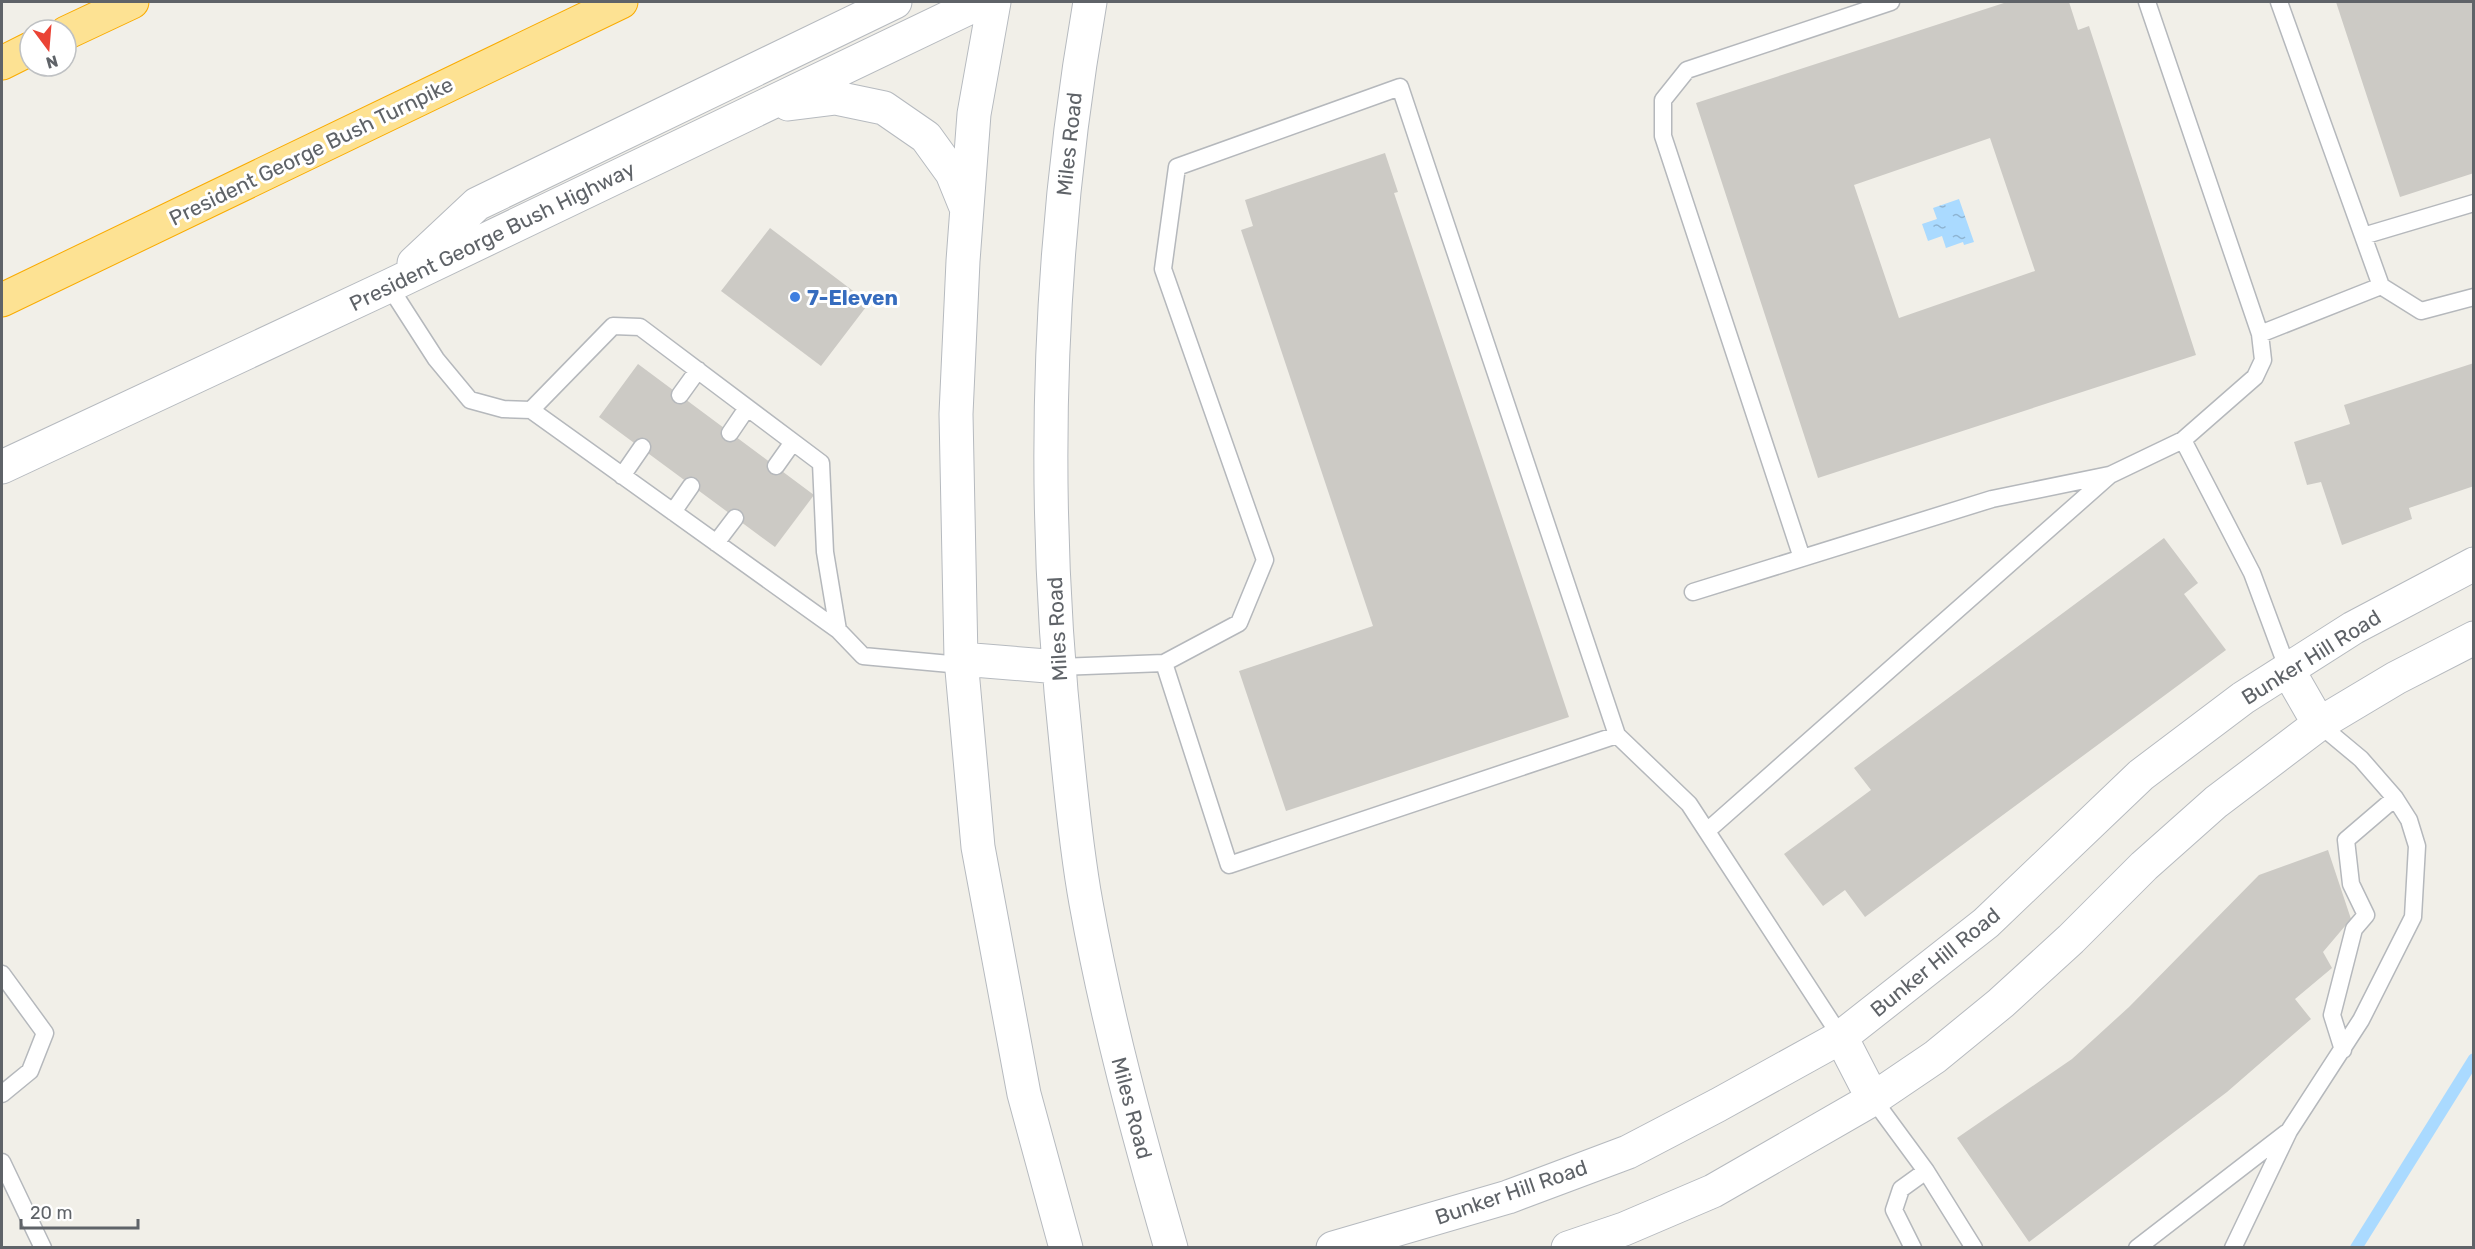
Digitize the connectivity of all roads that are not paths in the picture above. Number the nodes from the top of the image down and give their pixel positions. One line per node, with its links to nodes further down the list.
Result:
1 (132, 2): 10 (highway)
2 (621, 2): 20 (highway, President George Bush Turnpike)
3 (895, 2): 17 (main road)
4 (981, 2): 13 (main road, President George Bush Highway)
5 (994, 2): 15 (main road)
6 (1090, 2): 45 (main road, Miles Road)
7 (1891, 2): 38 (lane)
8 (2147, 2): 21 (lane)
9 (2279, 2): 16 (lane)
10 (78, 27)
11 (18, 56): 12 (highway)
12 (2, 63)
13 (762, 106): 15 (main road); 17 (main road, President George Bush Highway)
14 (2474, 203): 16 (lane)
15 (967, 208): 43 (main road)
16 (2363, 236): 18 (lane)
17 (389, 286): 25 (lane); 31 (main road, President George Bush Highway)
18 (2381, 286): 19 (lane); 21 (lane)
19 (2474, 297)
20 (2, 300)
21 (2260, 334): 27 (lane)
22 (698, 370): 23 (lane); 24 (lane); 25 (lane)
23 (680, 395)
24 (747, 408): 26 (lane); 28 (lane)
25 (531, 410): 33 (lane)
26 (730, 433)
27 (2183, 440): 32 (lane); 46 (lane)
28 (793, 442): 30 (lane); 41 (lane)
29 (642, 447): 33 (lane)
30 (776, 466)
31 (2, 467)
32 (2110, 475): 38 (lane); 50 (lane)
33 (622, 476): 35 (lane)
34 (691, 486): 35 (lane)
35 (673, 512): 37 (lane)
36 (735, 518): 37 (lane)
37 (716, 543): 41 (lane)
38 (1802, 558): 40 (lane)
39 (2474, 564): 46 (main road, Bunker Hill Road)
40 (1693, 592)
41 (838, 630): 43 (lane)
42 (2474, 638): 47 (main road)
43 (961, 662): 45 (main road); 60 (main road)
44 (1164, 663): 45 (lane); 48 (lane); 48 (lane)
45 (1059, 667): 61 (main road, Miles Road)
46 (2288, 670): 47 (main road); 52 (main road, Bunker Hill Road)
47 (2319, 724): 49 (lane); 55 (main road)
48 (1617, 735): 50 (lane)
49 (2395, 798): 53 (lane); 53 (lane)
50 (1707, 831): 52 (lane)
51 (2, 974): 54 (lane)
52 (1841, 1037): 55 (main road); 62 (main road, Bunker Hill Road)
53 (2343, 1050): 56 (lane)
54 (2, 1094)
55 (1873, 1099): 58 (lane); 63 (main road)
56 (2289, 1131): 66 (lane); 67 (lane)
57 (2, 1162): 59 (lane)
58 (1926, 1171): 64 (lane); 65 (lane)
59 (43, 1248)
60 (1066, 1248)
61 (1171, 1248)
62 (1333, 1248)
63 (1568, 1248)
64 (1913, 1248)
65 (1974, 1248)
66 (2137, 1248)
67 (2233, 1248)

